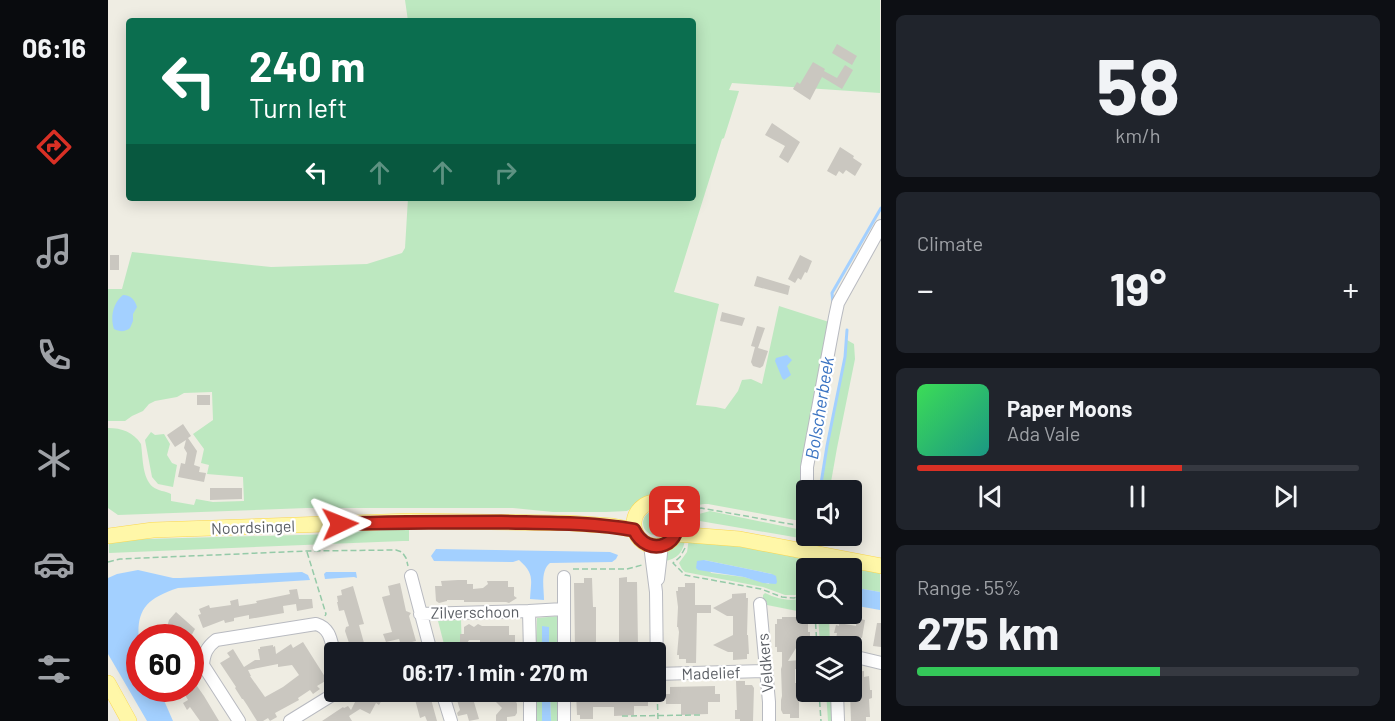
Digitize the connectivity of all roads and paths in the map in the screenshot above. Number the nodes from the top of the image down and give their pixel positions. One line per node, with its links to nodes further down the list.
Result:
1 (880, 226): 2 (street)
2 (807, 480)
3 (634, 523): 5 (main road); 6 (main road, Noordsingel); 8 (main road)
4 (108, 527): 6 (main road, Noordsingel)
5 (677, 527): 8 (main road); 12 (main road)
6 (153, 530): 7 (main road, Noordsingel)
7 (108, 536)
8 (656, 545): 11 (street, Madelief)
9 (307, 551): 10 (path); 13 (path); 21 (path)
10 (108, 562)
11 (662, 565): 14 (path); 26 (street, Madelief)
12 (880, 566)
13 (411, 576): 20 (street, Zilverschoon)
14 (564, 577): 18 (street)
15 (761, 589): 16 (path)
16 (796, 597)
17 (760, 604): 29 (street, Veldkers)
18 (563, 609): 19 (street, Zilverschoon); 25 (street)
19 (530, 611): 20 (street, Zilverschoon); 24 (street)
20 (420, 614): 23 (street, Zilverschoon)
21 (323, 626): 22 (street); 43 (street)
22 (331, 642)
23 (428, 642)
24 (530, 642)
25 (564, 642)
26 (656, 642)
27 (862, 659): 28 (street)
28 (880, 663)
29 (766, 671): 30 (street, Madelief); 49 (street, Veldkers)
30 (666, 674)
31 (109, 687): 42 (main road)
32 (324, 700): 44 (street)
33 (445, 702): 45 (street)
34 (530, 702): 46 (street)
35 (564, 702): 47 (street)
36 (657, 702): 41 (path)
37 (820, 702): 50 (path)
38 (837, 702): 51 (street)
39 (700, 715): 41 (path)
40 (622, 716): 41 (path)
41 (658, 716): 48 (path)
42 (129, 721)
43 (239, 721)
44 (290, 721)
45 (451, 721)
46 (530, 721)
47 (564, 721)
48 (658, 721)
49 (769, 721)
50 (821, 721)
51 (838, 721)

